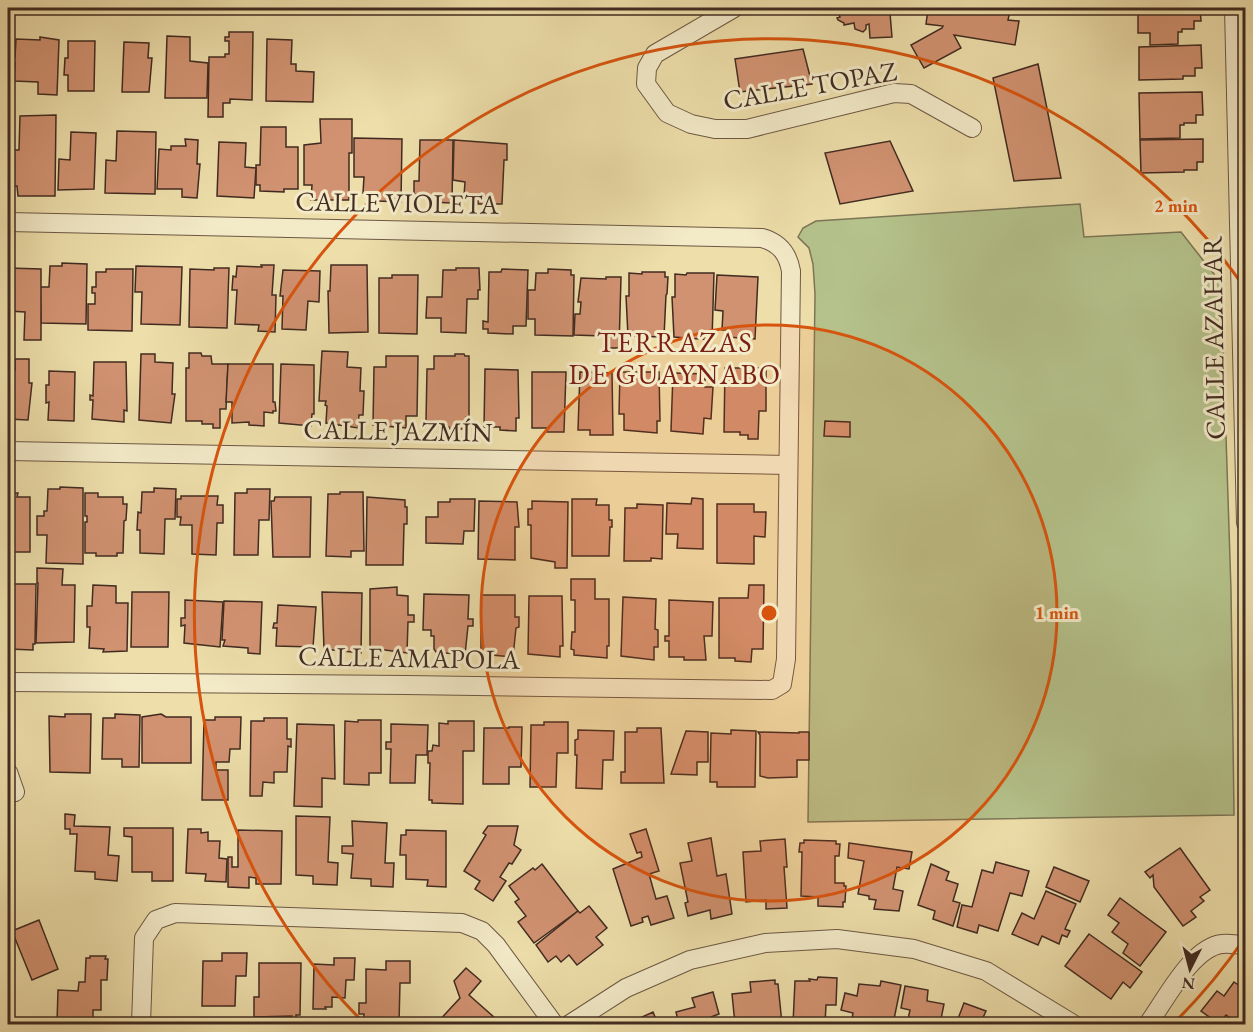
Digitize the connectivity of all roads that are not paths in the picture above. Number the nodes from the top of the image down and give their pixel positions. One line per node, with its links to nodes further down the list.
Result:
1 (734, 8): 3 (street, CALLE TOPAZ)
2 (1234, 8): 6 (street, CALLE AZAHAR)
3 (972, 128)
4 (8, 222): 5 (street, CALLE VIOLETA)
5 (782, 249): 8 (street, CALLE AMAPOLA)
6 (1242, 293): 9 (street, CALLE AZAHAR)
7 (8, 451): 8 (street, CALLE JAZMÍN)
8 (788, 465): 10 (street, CALLE AMAPOLA)
9 (1245, 524)
10 (8, 682)
11 (8, 772): 12 (street)
12 (15, 792)
13 (1245, 945): 18 (street)
14 (141, 1024): 15 (street)
15 (554, 1024)
16 (570, 1024): 17 (street)
17 (1072, 1024)
18 (1148, 1024)

